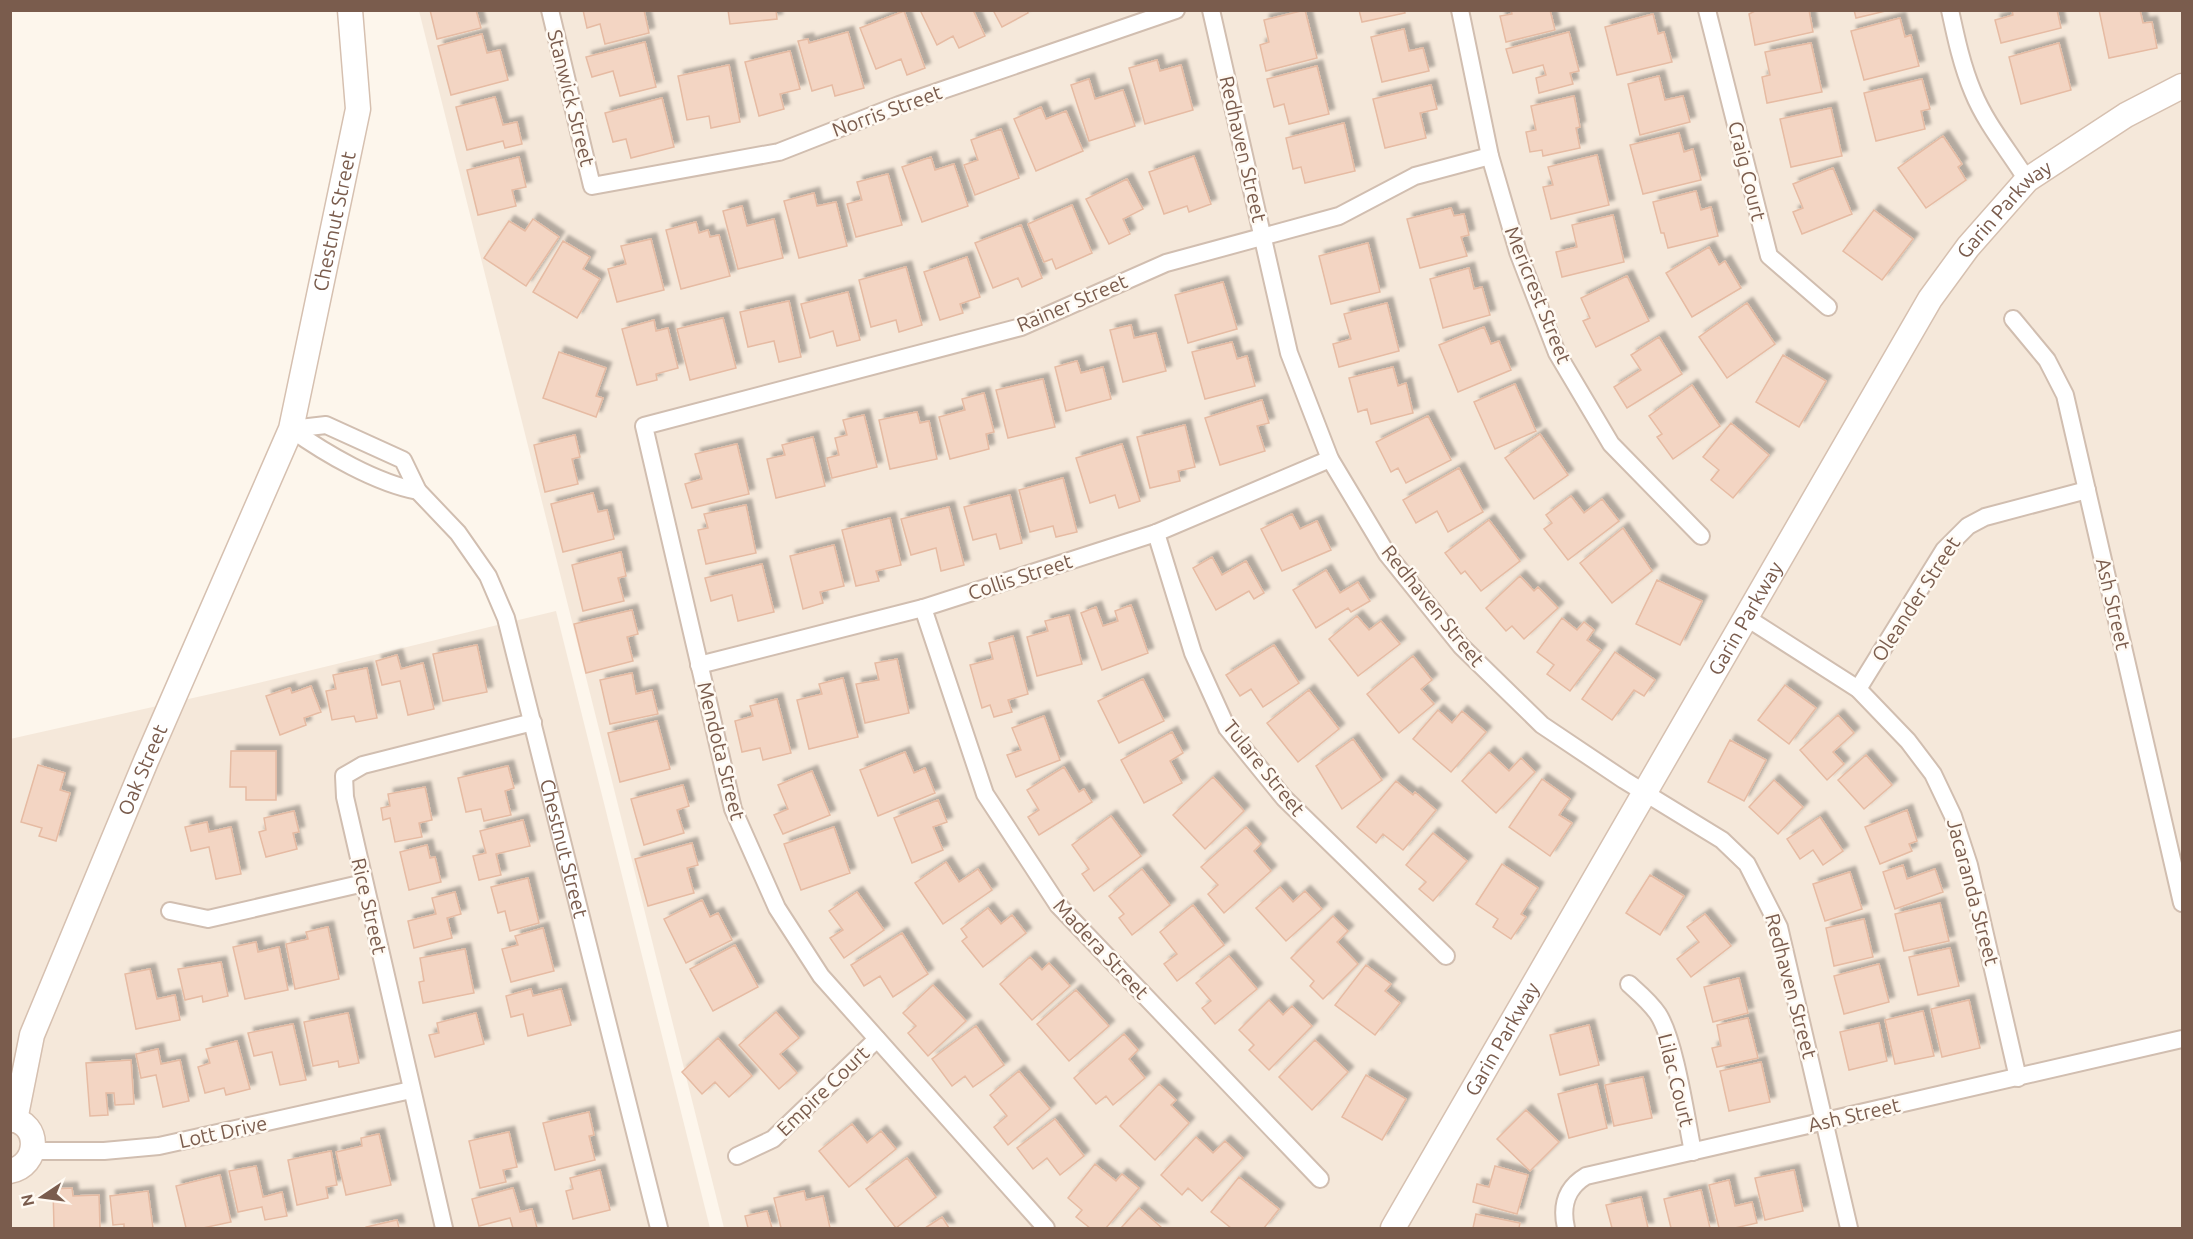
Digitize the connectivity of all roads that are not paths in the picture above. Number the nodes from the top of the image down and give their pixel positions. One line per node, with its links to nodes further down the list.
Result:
1 (350, 10): 16 (street, Chestnut Street)
2 (549, 10): 11 (street, Stanwick Street)
3 (1176, 10): 11 (street, Norris Street)
4 (1211, 10): 12 (street, Redhaven Street)
5 (1460, 10): 9 (street, Mericrest Street)
6 (1707, 10): 13 (street, Craig Court)
7 (1950, 10): 10 (street)
8 (2182, 86): 10 (street, Garin Parkway)
9 (1490, 156): 12 (street, Rainer Street); 21 (street, Mericrest Street)
10 (2027, 180): 23 (street, Garin Parkway)
11 (592, 186)
12 (1263, 237): 15 (street, Rainer Street); 17 (street, Redhaven Street)
13 (1828, 307)
14 (2013, 319): 18 (street, Ash Street)
15 (644, 426): 24 (street, Mendota Street)
16 (291, 429): 19 (street); 19 (street, Chestnut Street); 37 (street, Oak Street)
17 (1330, 459): 20 (street, Collis Street); 27 (street, Redhaven Street)
18 (2086, 490): 25 (street, Oleander Street); 29 (street, Ash Street)
19 (418, 491): 26 (street, Chestnut Street)
20 (1156, 533): 22 (street, Collis Street); 31 (street, Tulare Street)
21 (1701, 536)
22 (923, 608): 24 (street, Collis Street); 43 (street, Madera Street)
23 (1747, 618): 25 (street, Jacaranda Street); 27 (street, Garin Parkway)
24 (699, 665): 33 (street, Mendota Street)
25 (1858, 689): 35 (street, Jacaranda Street)
26 (533, 722): 28 (street, Rice Street); 45 (street, Chestnut Street)
27 (1644, 792): 38 (street, Redhaven Street); 47 (street, Garin Parkway)
28 (364, 883): 30 (street); 36 (street, Rice Street)
29 (2182, 903)
30 (170, 910)
31 (1446, 956)
32 (1629, 984): 40 (street, Lilac Court)
33 (877, 1039): 41 (street, Empire Court); 46 (street, Mendota Street)
34 (2182, 1039): 35 (street, Ash Street)
35 (2018, 1078): 38 (street, Ash Street)
36 (411, 1090): 39 (street, Lott Drive); 44 (street, Rice Street)
37 (13, 1119): 39 (street)
38 (1825, 1122): 40 (street, Ash Street); 49 (street, Redhaven Street)
39 (32, 1151): 42 (street)
40 (1693, 1152): 48 (street, Ash Street)
41 (736, 1156)
42 (10, 1171)
43 (1320, 1179)
44 (444, 1228)
45 (659, 1228)
46 (1046, 1228)
47 (1393, 1228)
48 (1566, 1228)
49 (1849, 1228)

